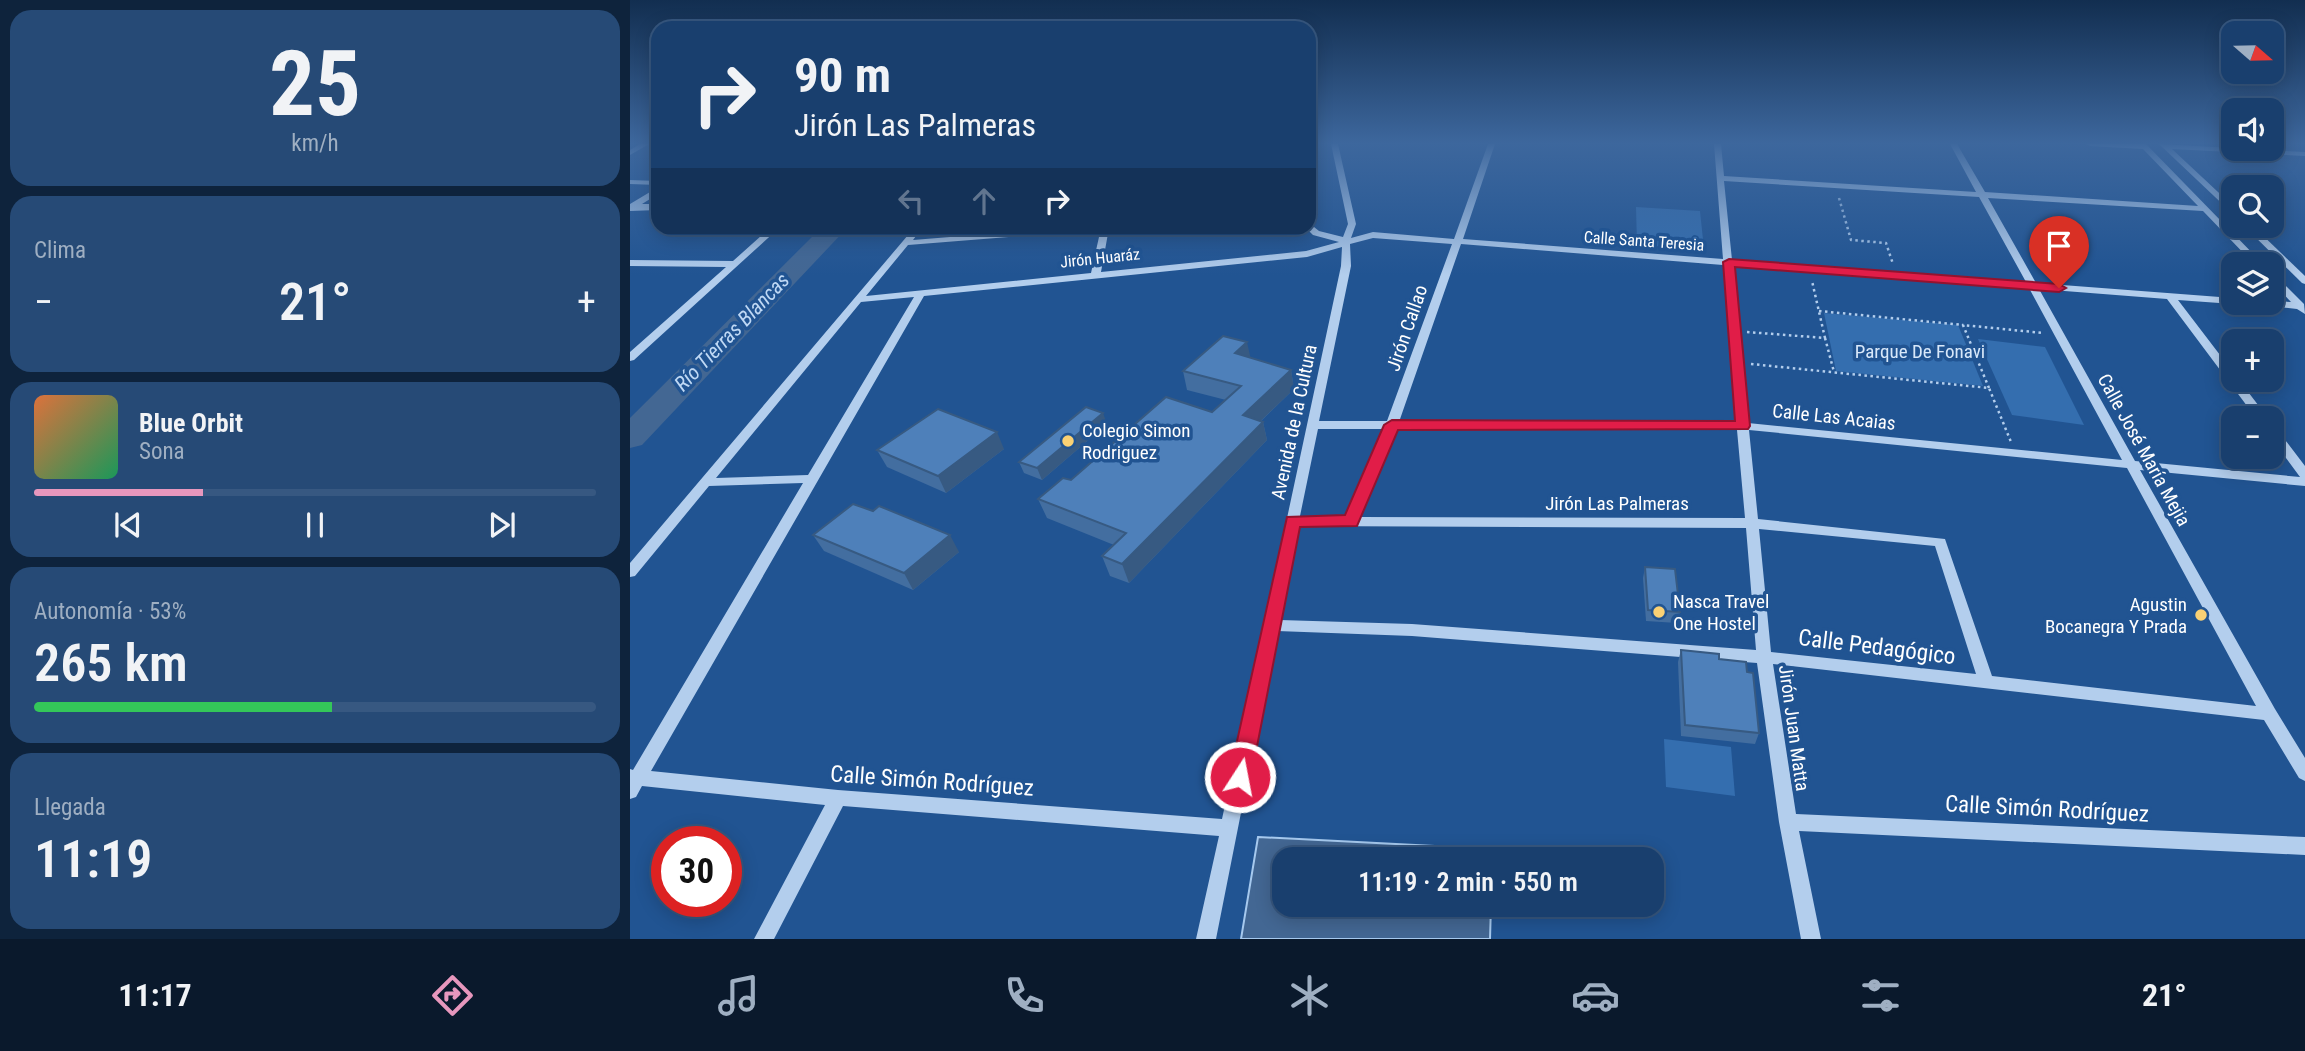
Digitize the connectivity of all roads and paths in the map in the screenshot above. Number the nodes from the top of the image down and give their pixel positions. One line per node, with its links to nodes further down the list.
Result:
1 (1344, 188): 18 (street, Avenida de la Cultura)
2 (1476, 188): 20 (street, Jirón Callao)
3 (1722, 188): 22 (street, Jirón Juan Matta)
4 (1837, 188): 29 (path)
5 (1869, 188): 8 (street)
6 (1979, 188): 8 (street, Calle José María Mejia)
7 (2184, 188): 11 (street)
8 (1983, 194): 11 (street); 31 (street, Calle José María Mejia)
9 (651, 195): 10 (street)
10 (635, 205)
11 (2205, 209): 21 (street)
12 (1316, 233): 18 (street)
13 (767, 235): 25 (street)
14 (912, 235): 19 (street)
15 (976, 235): 19 (street)
16 (1104, 235): 27 (street)
17 (2260, 238): 30 (street)
18 (1346, 241): 20 (street, Calle Santa Teresia); 27 (street, Jirón Huaráz); 49 (street, Avenida de la Cultura)
19 (906, 243): 35 (street)
20 (1456, 243): 22 (street, Calle Santa Teresia); 50 (street, Jirón Callao)
21 (2247, 252)
22 (1729, 262): 26 (street, Calle Santa Teresia); 41 (street, Jirón Juan Matta)
23 (630, 263): 24 (street)
24 (647, 263): 25 (street); 28 (street)
25 (735, 264): 44 (street)
26 (1810, 269): 29 (street, Calle Santa Teresia); 39 (path)
27 (1096, 274): 33 (street, Jirón Huaráz)
28 (630, 275)
29 (1898, 276): 31 (street, Calle Santa Teresia)
30 (2305, 281)
31 (2032, 286): 34 (street, Calle Santa Teresia); 42 (street, Calle José María Mejia)
32 (2284, 289): 38 (street)
33 (921, 293): 35 (street, Jirón Huaráz); 56 (street)
34 (2170, 296): 36 (street, Calle Santa Teresia); 48 (street)
35 (856, 300): 57 (street)
36 (2221, 300)
37 (2284, 306): 38 (street)
38 (2303, 308)
39 (1819, 311): 40 (path); 43 (path)
40 (1963, 325): 42 (path); 47 (path)
41 (1735, 331): 43 (path); 45 (street, Jirón Juan Matta)
42 (2059, 335): 54 (street, Calle José María Mejia)
43 (1825, 338): 46 (path)
44 (630, 358)
45 (1737, 362): 46 (path); 51 (street, Jirón Juan Matta)
46 (1834, 372): 47 (path)
47 (1989, 388): 53 (path)
48 (2253, 406)
49 (1315, 425): 50 (street, Calle Las Acaias); 59 (street, Avenida de la Cultura)
50 (1392, 425): 51 (street, Calle Las Acaias); 60 (street, Jirón Callao)
51 (1743, 426): 53 (street, Calle Las Acaias); 61 (street, Jirón Juan Matta)
52 (2284, 447): 55 (street)
53 (2016, 453): 54 (street, Calle Las Acaias)
54 (2130, 465): 58 (street, Calle Las Acaias); 66 (street, Calle José María Mejia)
55 (2305, 475)
56 (813, 479): 57 (street); 68 (street)
57 (708, 482): 62 (street)
58 (2305, 482)
59 (1293, 521): 60 (street, Jirón Las Palmeras); 63 (street, Avenida de la Cultura)
60 (1351, 522): 61 (street, Jirón Las Palmeras)
61 (1750, 523): 64 (street, Jirón Juan Matta); 65 (street, Jirón Las Palmeras)
62 (630, 572)
63 (1269, 625): 64 (street, Calle Pedagógico); 71 (street, Avenida de la Cultura)
64 (1764, 657): 65 (street, Calle Pedagógico); 70 (street, Jirón Juan Matta)
65 (1986, 682): 66 (street, Calle Pedagógico)
66 (2269, 714): 67 (street, Calle José María Mejia)
67 (2305, 773)
68 (633, 782): 69 (street, Calle Simón Rodríguez)
69 (838, 798): 71 (street, Calle Simón Rodríguez); 73 (street)
70 (1788, 822): 72 (street, Calle Simón Rodríguez); 75 (street, Jirón Juan Matta)
71 (1230, 828): 74 (street, Avenida de la Cultura)
72 (2305, 846)
73 (764, 939)
74 (1206, 939)
75 (1811, 939)

